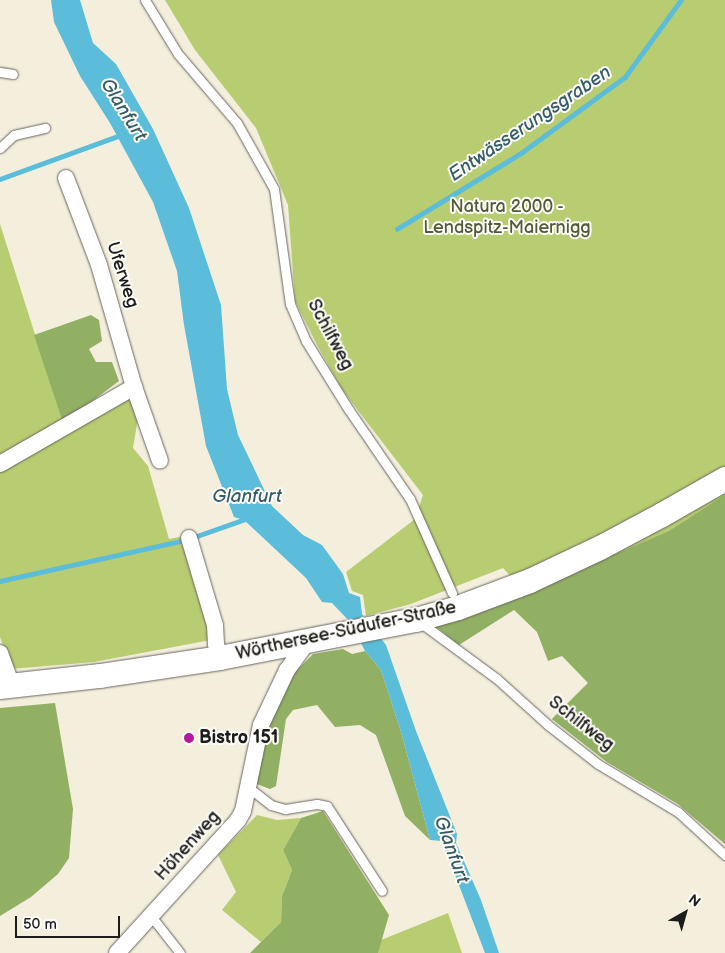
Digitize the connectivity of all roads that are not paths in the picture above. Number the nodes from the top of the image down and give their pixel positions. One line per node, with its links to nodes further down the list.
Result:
1 (145, 0): 12 (lane, Schilfweg)
2 (0, 72): 3 (lane)
3 (13, 74)
4 (44, 128): 5 (lane)
5 (0, 148)
6 (66, 178): 7 (street, Uferweg)
7 (134, 387): 8 (street, Uferweg); 9 (street)
8 (160, 461)
9 (0, 464)
10 (725, 479): 12 (main road, Wörthersee-Südufer-Straße)
11 (189, 538): 16 (street)
12 (455, 600): 13 (main road, Wörthersee-Südufer-Straße)
13 (416, 620): 14 (main road, Wörthersee-Südufer-Straße); 19 (lane, Schilfweg)
14 (308, 642): 16 (main road, Wörthersee-Südufer-Straße); 18 (street, Höhenweg)
15 (0, 653): 17 (street)
16 (220, 658): 17 (main road, Wörthersee-Südufer-Straße)
17 (6, 687)
18 (248, 787): 20 (lane); 21 (street, Höhenweg)
19 (725, 854)
20 (382, 891)
21 (151, 916): 22 (street, Höhenweg); 23 (lane)
22 (117, 953)
23 (180, 953)

